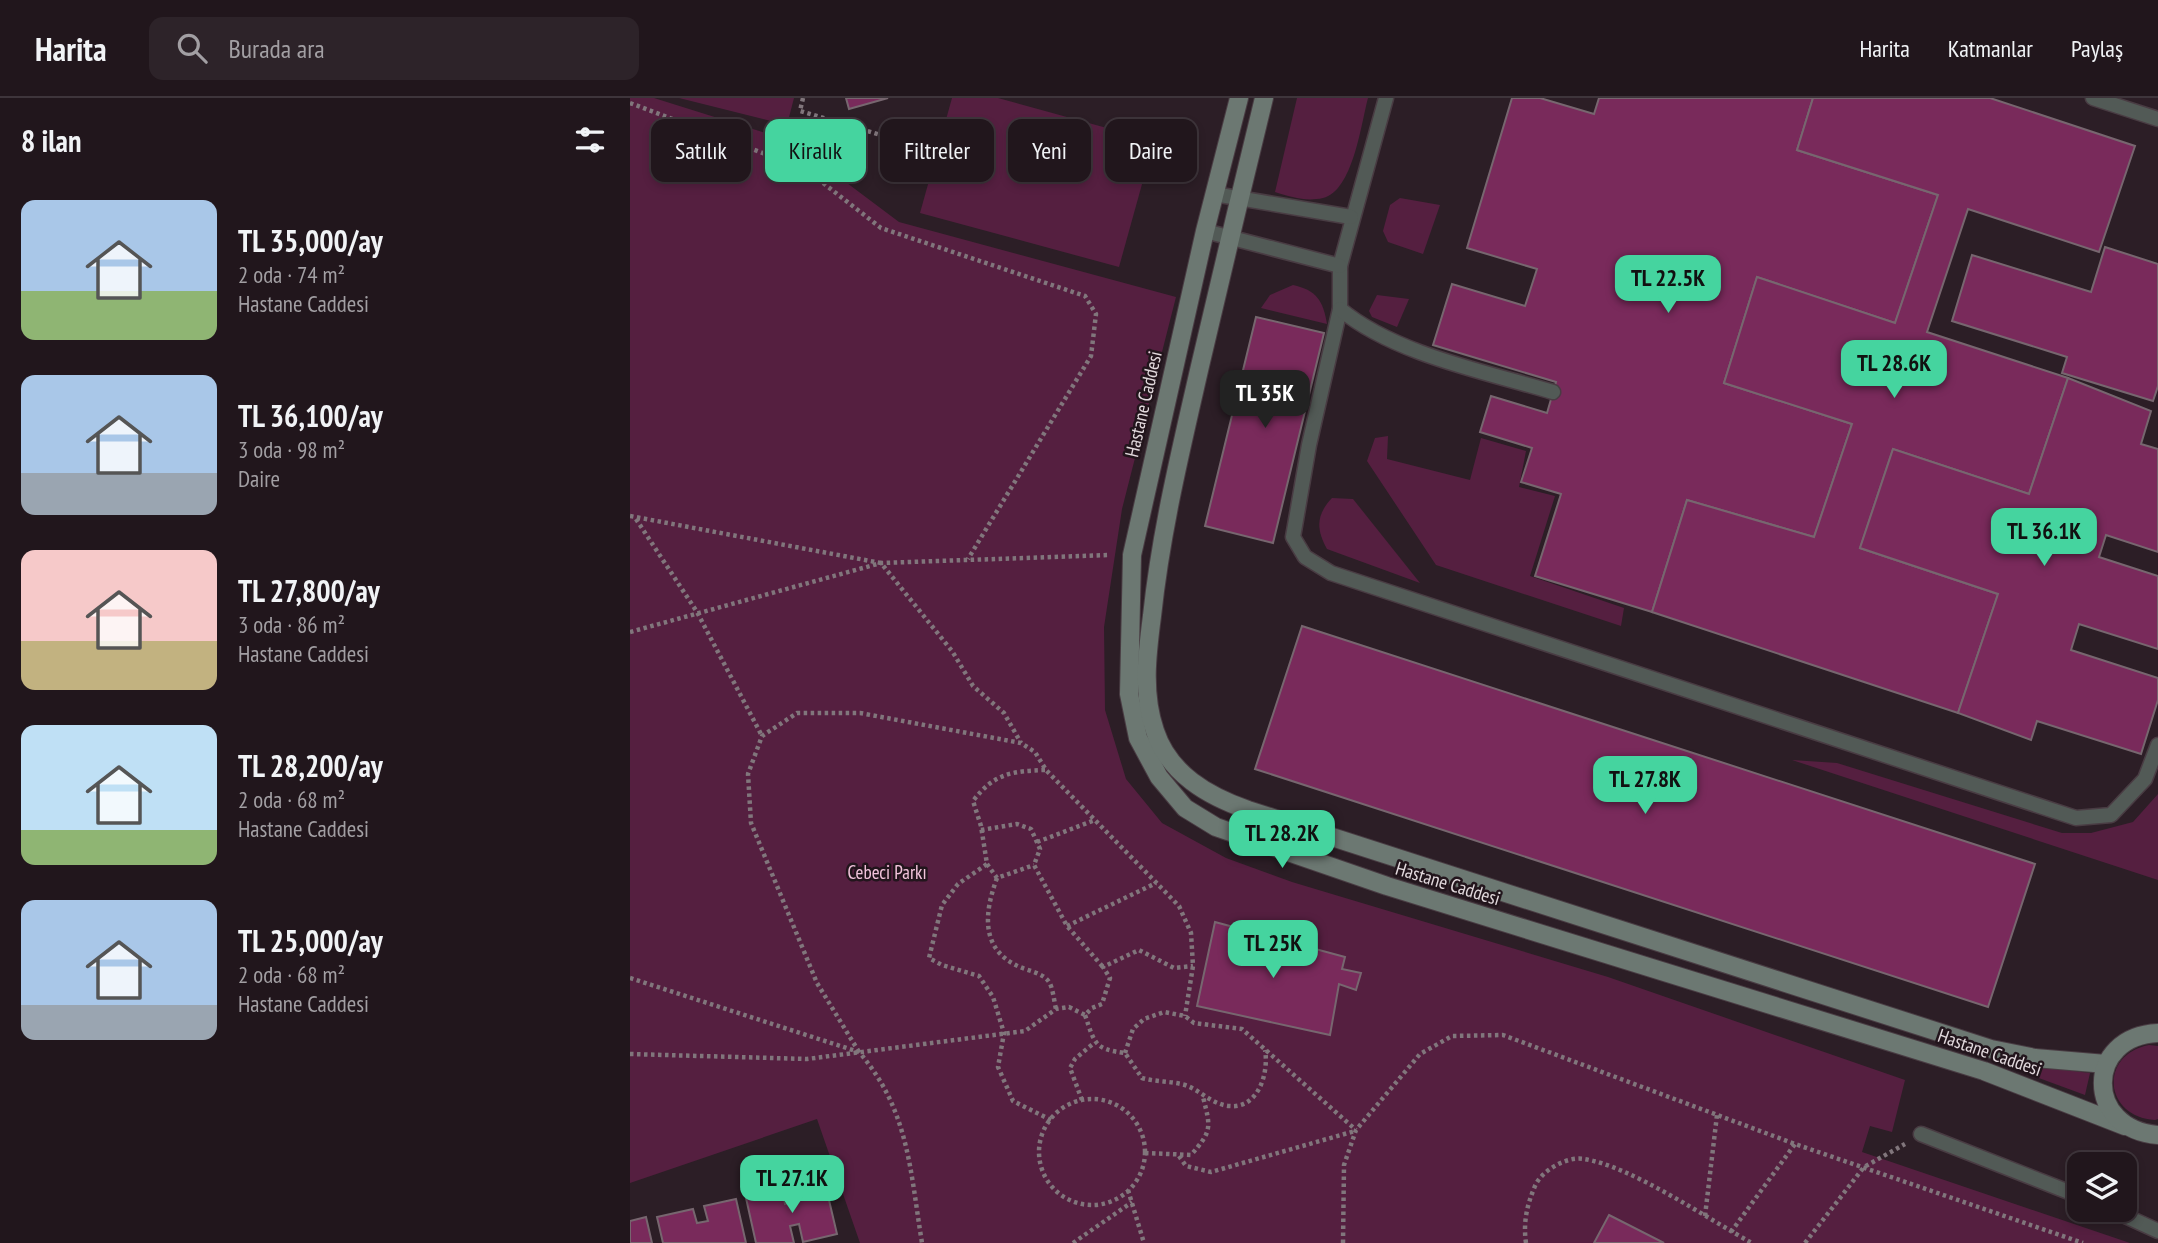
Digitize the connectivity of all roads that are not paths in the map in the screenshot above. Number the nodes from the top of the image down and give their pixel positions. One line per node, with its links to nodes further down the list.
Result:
1 (1239, 98): 6 (main road, Hastane Caddesi)
2 (1265, 98): 7 (main road, Hastane Caddesi)
3 (1386, 98): 8 (lane)
4 (2093, 98): 5 (lane)
5 (2158, 119)
6 (1214, 194): 7 (lane); 9 (main road, Hastane Caddesi)
7 (1240, 197): 8 (lane); 10 (main road, Hastane Caddesi)
8 (1351, 217): 11 (lane)
9 (1205, 231): 10 (lane); 17 (main road, Hastane Caddesi)
10 (1230, 237): 11 (lane); 16 (main road, Hastane Caddesi)
11 (1340, 266): 12 (lane)
12 (1340, 309): 13 (lane); 14 (lane)
13 (1553, 393)
14 (2158, 745)
15 (2158, 1032): 16 (main road)
16 (2106, 1064): 17 (main road)
17 (2141, 1131): 19 (main road, Hastane Caddesi)
18 (1922, 1134): 20 (lane)
19 (2158, 1146)
20 (2067, 1191)
21 (2137, 1221): 22 (lane)
22 (2158, 1231)

